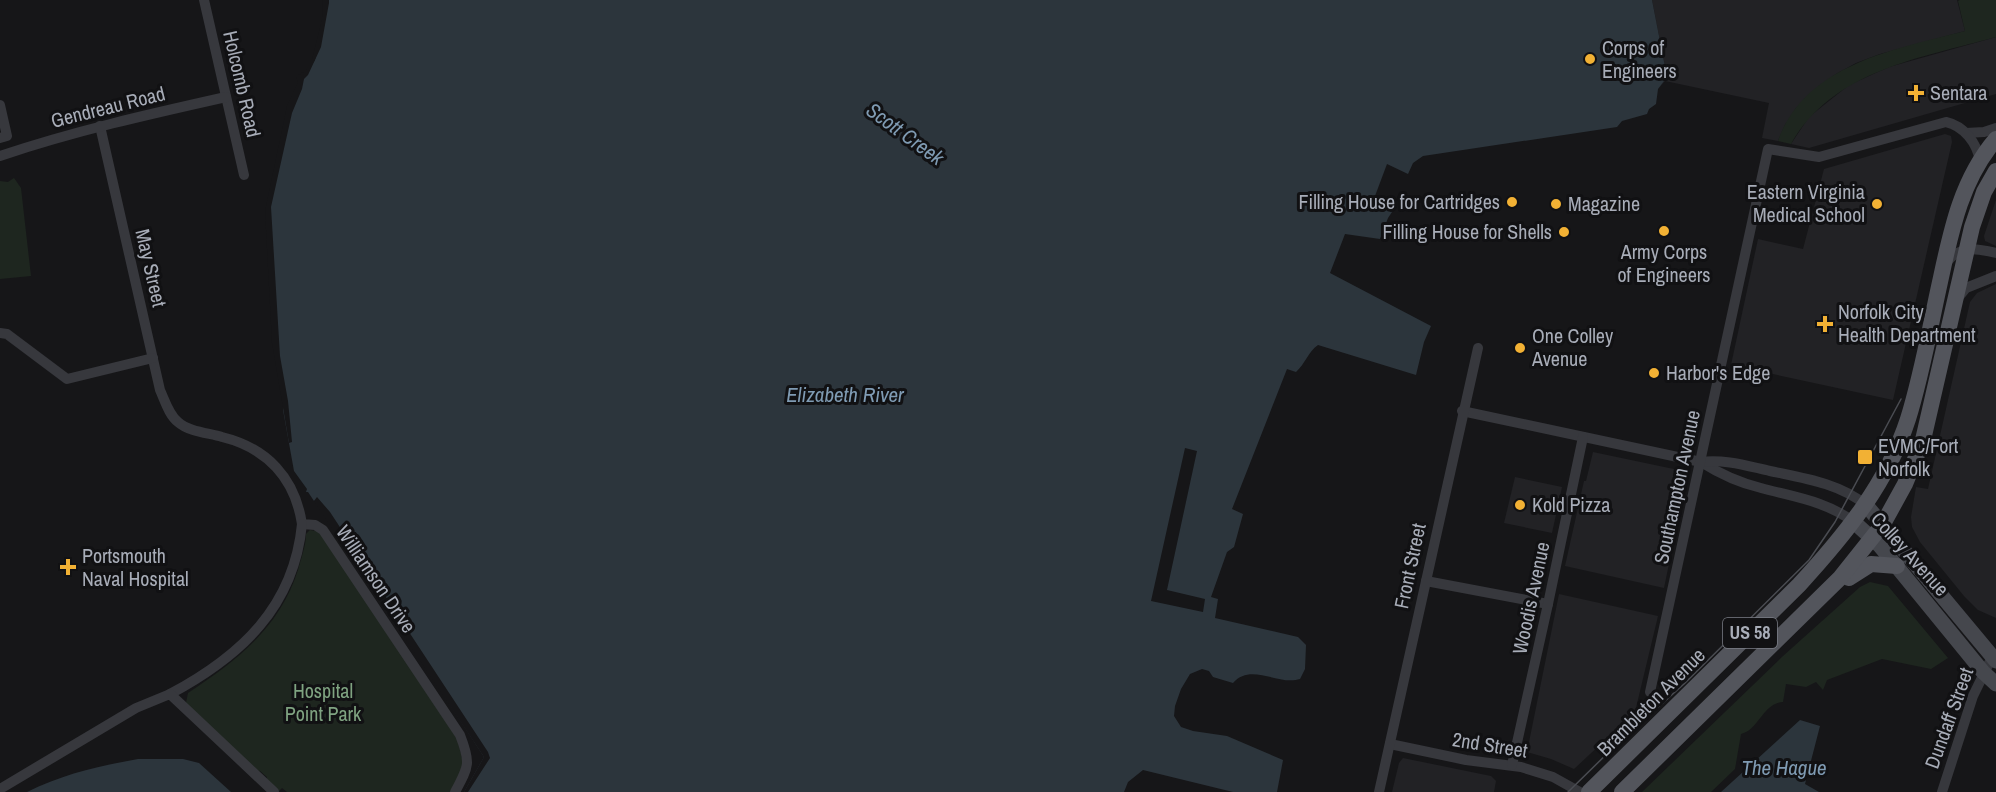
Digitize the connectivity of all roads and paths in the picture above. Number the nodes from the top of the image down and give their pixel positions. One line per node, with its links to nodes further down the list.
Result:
1 (204, 0): 2 (street, Holcomb Road)
2 (226, 97): 4 (street, Gendreau Road); 12 (street, Holcomb Road)
3 (0, 105): 7 (street)
4 (100, 126): 9 (street, Gendreau Road); 20 (street, May Street)
5 (1996, 128): 6 (street)
6 (1966, 133): 10 (street); 23 (street, Southampton Avenue)
7 (0, 138)
8 (1996, 139): 10 (main road, Brambleton Avenue / US 58)
9 (0, 156)
10 (1980, 161): 15 (main road, Brambleton Avenue / US 58)
11 (1996, 171): 13 (main road, US 58)
12 (244, 175)
13 (1967, 249): 14 (street); 15 (street); 17 (main road, US 58)
14 (1996, 254)
15 (1944, 266): 24 (main road, Brambleton Avenue / US 58)
16 (1996, 276): 17 (street)
17 (1955, 302): 27 (main road, US 58)
18 (0, 333): 20 (street)
19 (1478, 348): 21 (street, Front Street)
20 (153, 358): 26 (street, May Street)
21 (1462, 411): 22 (street, Colley Avenue); 29 (street, Front Street)
22 (1583, 437): 23 (street, Colley Avenue); 30 (street, Woodis Avenue)
23 (1701, 462): 24 (street, Colley Avenue); 25 (street, Colley Avenue); 35 (street, Southampton Avenue)
24 (1866, 505): 25 (main road, Brambleton Avenue / US 58); 27 (main road, Colley Avenue)
25 (1854, 522): 27 (main road, Colley Avenue); 44 (main road, Brambleton Avenue / US 58)
26 (302, 524): 36 (street); 41 (street, Williamson Drive)
27 (1878, 531): 28 (main road, Colley Avenue); 31 (main road, US 58); 32 (main road, Colley Avenue)
28 (1897, 566): 31 (main road); 33 (main road, Colley Avenue)
29 (1426, 581): 30 (street); 37 (street, Front Street)
30 (1548, 604): 38 (street, Woodis Avenue)
31 (1808, 610): 45 (main road, US 58)
32 (1994, 659): 33 (street, Dundaff Street)
33 (1983, 672): 34 (main road, Colley Avenue); 46 (street, Dundaff Street)
34 (1996, 684)
35 (1650, 692)
36 (170, 694): 39 (street); 40 (street)
37 (1390, 744): 38 (street, 2nd Street); 42 (street, Front Street)
38 (1512, 765): 43 (street, 2nd Street)
39 (0, 789)
40 (274, 792)
41 (455, 792)
42 (1379, 792)
43 (1580, 792)
44 (1589, 792)
45 (1622, 792)
46 (1942, 792)

